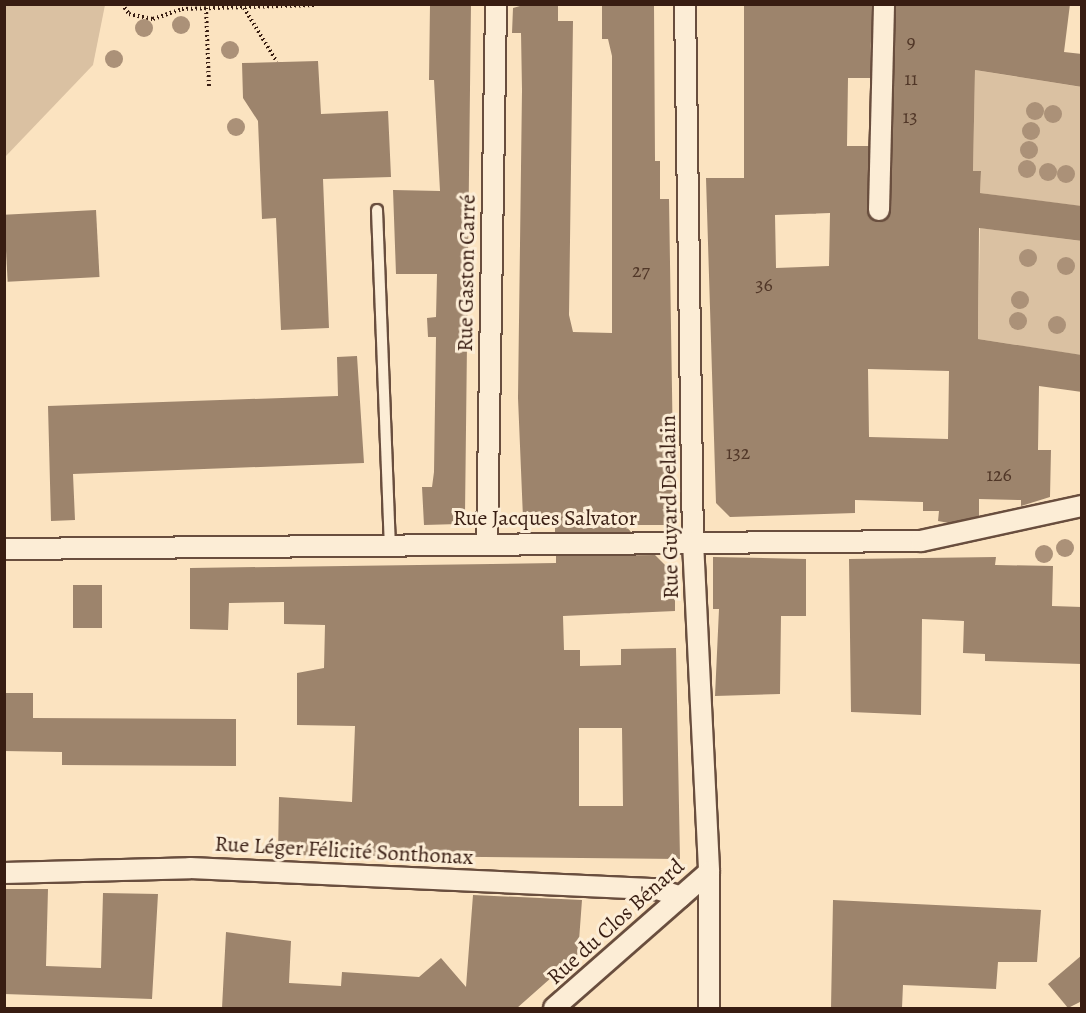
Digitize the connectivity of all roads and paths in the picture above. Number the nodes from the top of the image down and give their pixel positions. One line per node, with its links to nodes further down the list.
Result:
1 (122, 4): 7 (path)
2 (496, 4): 14 (street, Rue Gaston Carré)
3 (685, 4): 13 (street, Rue Guyard Delalain)
4 (884, 4): 11 (street)
5 (316, 5): 6 (path)
6 (243, 7): 7 (path); 8 (path)
7 (206, 8): 9 (path)
8 (277, 62)
9 (209, 87)
10 (378, 210): 15 (lane)
11 (879, 210)
12 (1082, 507): 13 (street, Rue Jacques Salvator)
13 (693, 542): 14 (street, Rue Jacques Salvator); 17 (street, Rue Guyard Delalain)
14 (487, 543): 15 (street, Rue Jacques Salvator)
15 (390, 544): 16 (street, Rue Jacques Salvator)
16 (4, 549)
17 (708, 872): 19 (street, Rue du Clos Bénard); 21 (street, Rue Guyard Delalain)
18 (4, 873): 19 (street, Rue Léger Félicité Sonthonax)
19 (681, 897): 20 (street, Rue du Clos Bénard)
20 (554, 1008)
21 (709, 1008)

